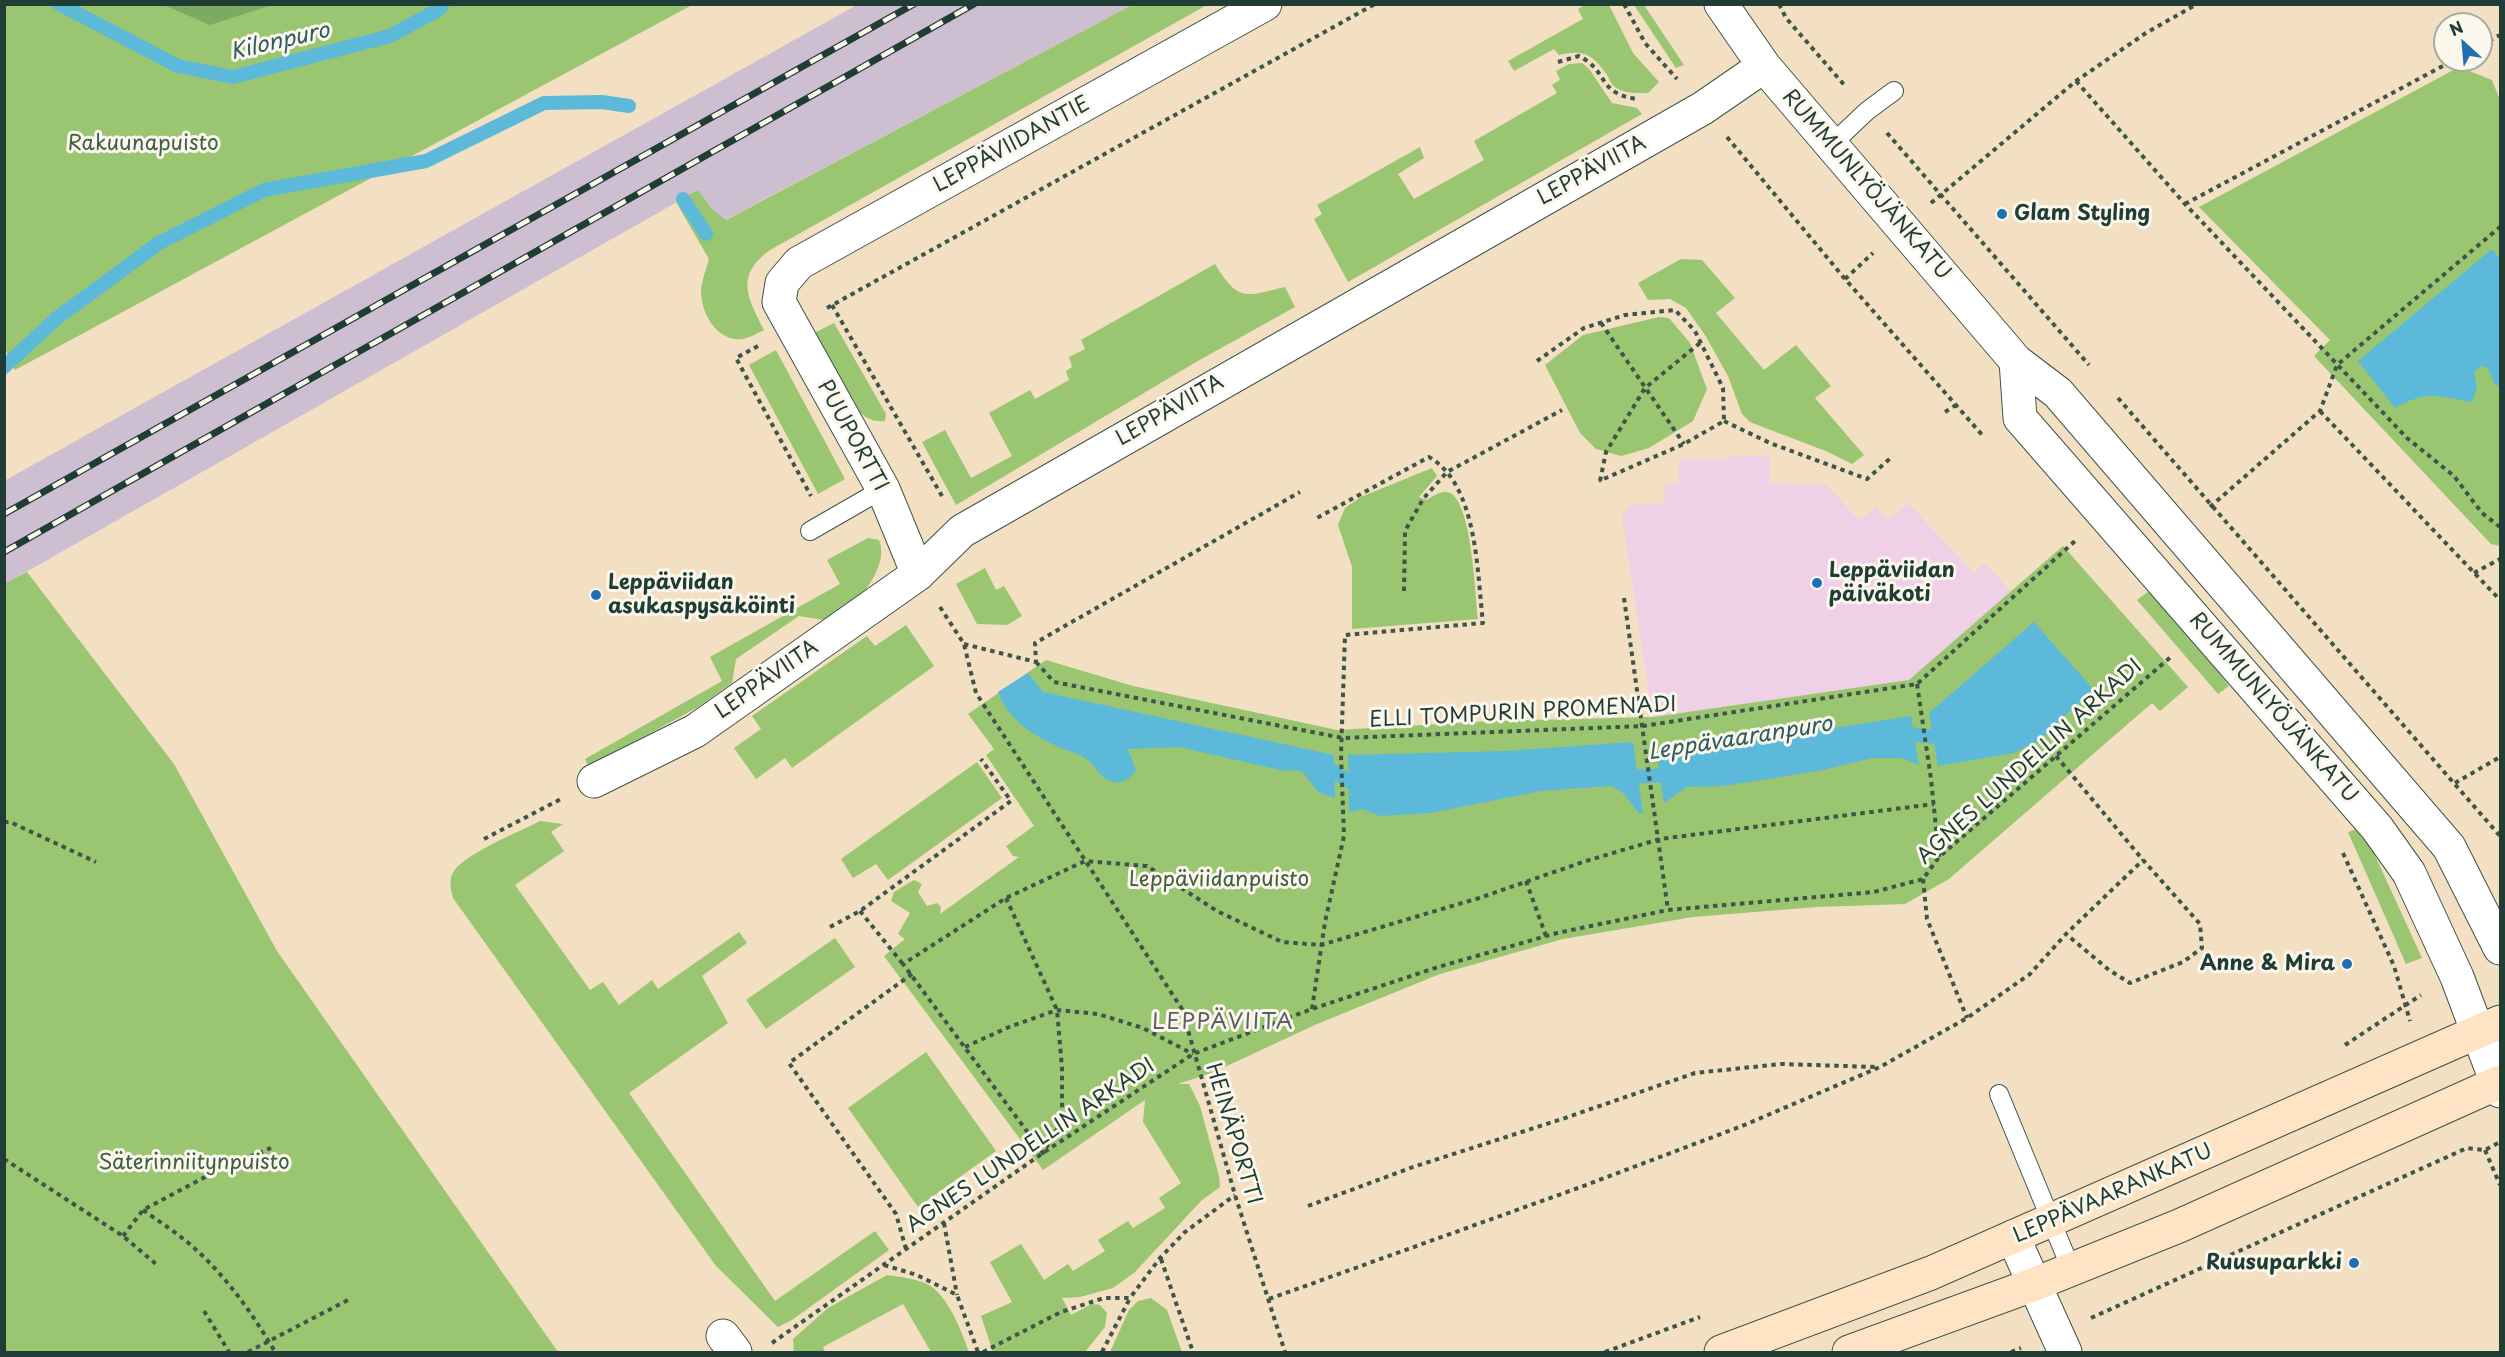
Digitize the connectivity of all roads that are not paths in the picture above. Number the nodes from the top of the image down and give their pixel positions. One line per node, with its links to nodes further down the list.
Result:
1 (1266, 4): 6 (street, LEPPÄVIIDANTIE)
2 (1721, 4): 3 (street, RUMMUNLYÖJÄNKATU)
3 (1764, 66): 5 (street, RUMMUNLYÖJÄNKATU); 10 (street, LEPPÄVIITA)
4 (1894, 91): 5 (lane)
5 (1831, 145): 7 (street, RUMMUNLYÖJÄNKATU)
6 (785, 315): 8 (street, PUUPORTTI)
7 (2016, 361): 12 (street, RUMMUNLYÖJÄNKATU); 13 (street, RUMMUNLYÖJÄNKATU)
8 (883, 489): 9 (lane); 10 (street, PUUPORTTI)
9 (818, 527)
10 (918, 574): 11 (street, LEPPÄVIITA)
11 (594, 781)
12 (2500, 948)
13 (2489, 1027): 14 (street, RUMMUNLYÖJÄNKATU); 16 (main road, LEPPÄVAARANKATU)
14 (2499, 1086): 18 (main road)
15 (1999, 1094): 16 (lane)
16 (2051, 1221): 17 (main road, LEPPÄVAARANKATU); 18 (lane)
17 (2013, 1237): 19 (street); 21 (main road, LEPPÄVAARANKATU)
18 (2072, 1269): 19 (main road)
19 (2035, 1284): 20 (street); 22 (main road)
20 (2061, 1343)
21 (1721, 1353)
22 (1849, 1353)

